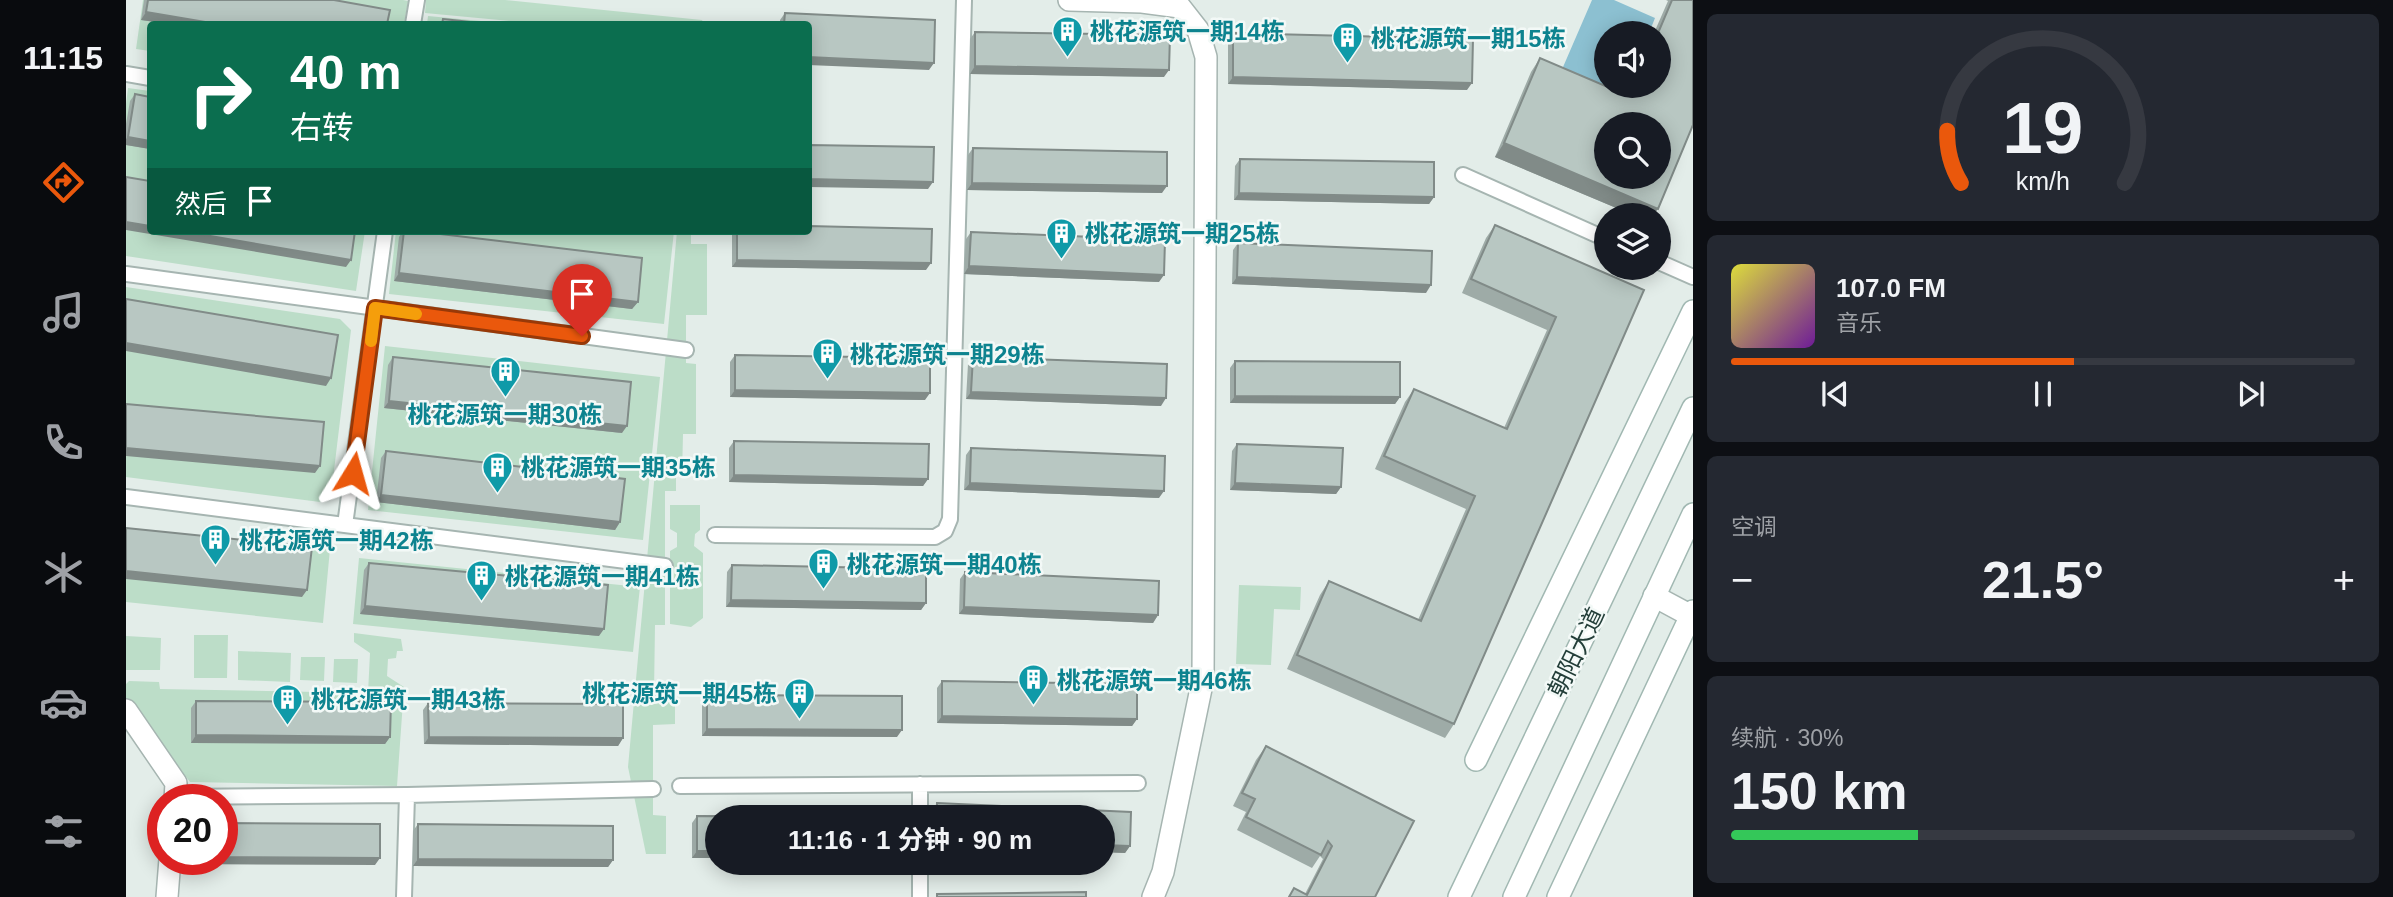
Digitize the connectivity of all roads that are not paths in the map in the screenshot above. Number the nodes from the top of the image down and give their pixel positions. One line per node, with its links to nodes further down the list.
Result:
1 (417, 0): 4 (lane)
2 (964, 0): 20 (lane)
3 (1069, 0): 39 (street)
4 (414, 21)
5 (126, 74): 6 (lane)
6 (147, 78)
7 (1463, 175): 8 (lane)
8 (1594, 234)
9 (384, 235): 13 (lane)
10 (1671, 267): 12 (lane)
11 (126, 274): 13 (lane)
12 (1693, 277)
13 (375, 308): 15 (lane); 19 (lane)
14 (1693, 311): 25 (street)
15 (686, 350)
16 (1693, 408): 40 (street, 朝阳大道)
17 (126, 497): 19 (lane)
18 (1693, 514): 22 (street, 朝阳大道)
19 (345, 525): 21 (lane)
20 (715, 536)
21 (665, 566)
22 (1654, 596): 23 (street); 41 (street, 朝阳大道)
23 (1692, 614): 42 (street)
24 (126, 710): 27 (street)
25 (1476, 760)
26 (1138, 783): 28 (lane)
27 (176, 784)
28 (920, 784): 29 (lane); 33 (lane)
29 (680, 786)
30 (653, 789): 31 (lane)
31 (407, 795): 32 (lane); 37 (lane)
32 (238, 798)
33 (920, 805)
34 (169, 875): 36 (street)
35 (920, 875): 38 (lane)
36 (167, 897)
37 (404, 897)
38 (920, 897)
39 (1153, 897)
40 (1459, 897)
41 (1514, 897)
42 (1558, 897)

